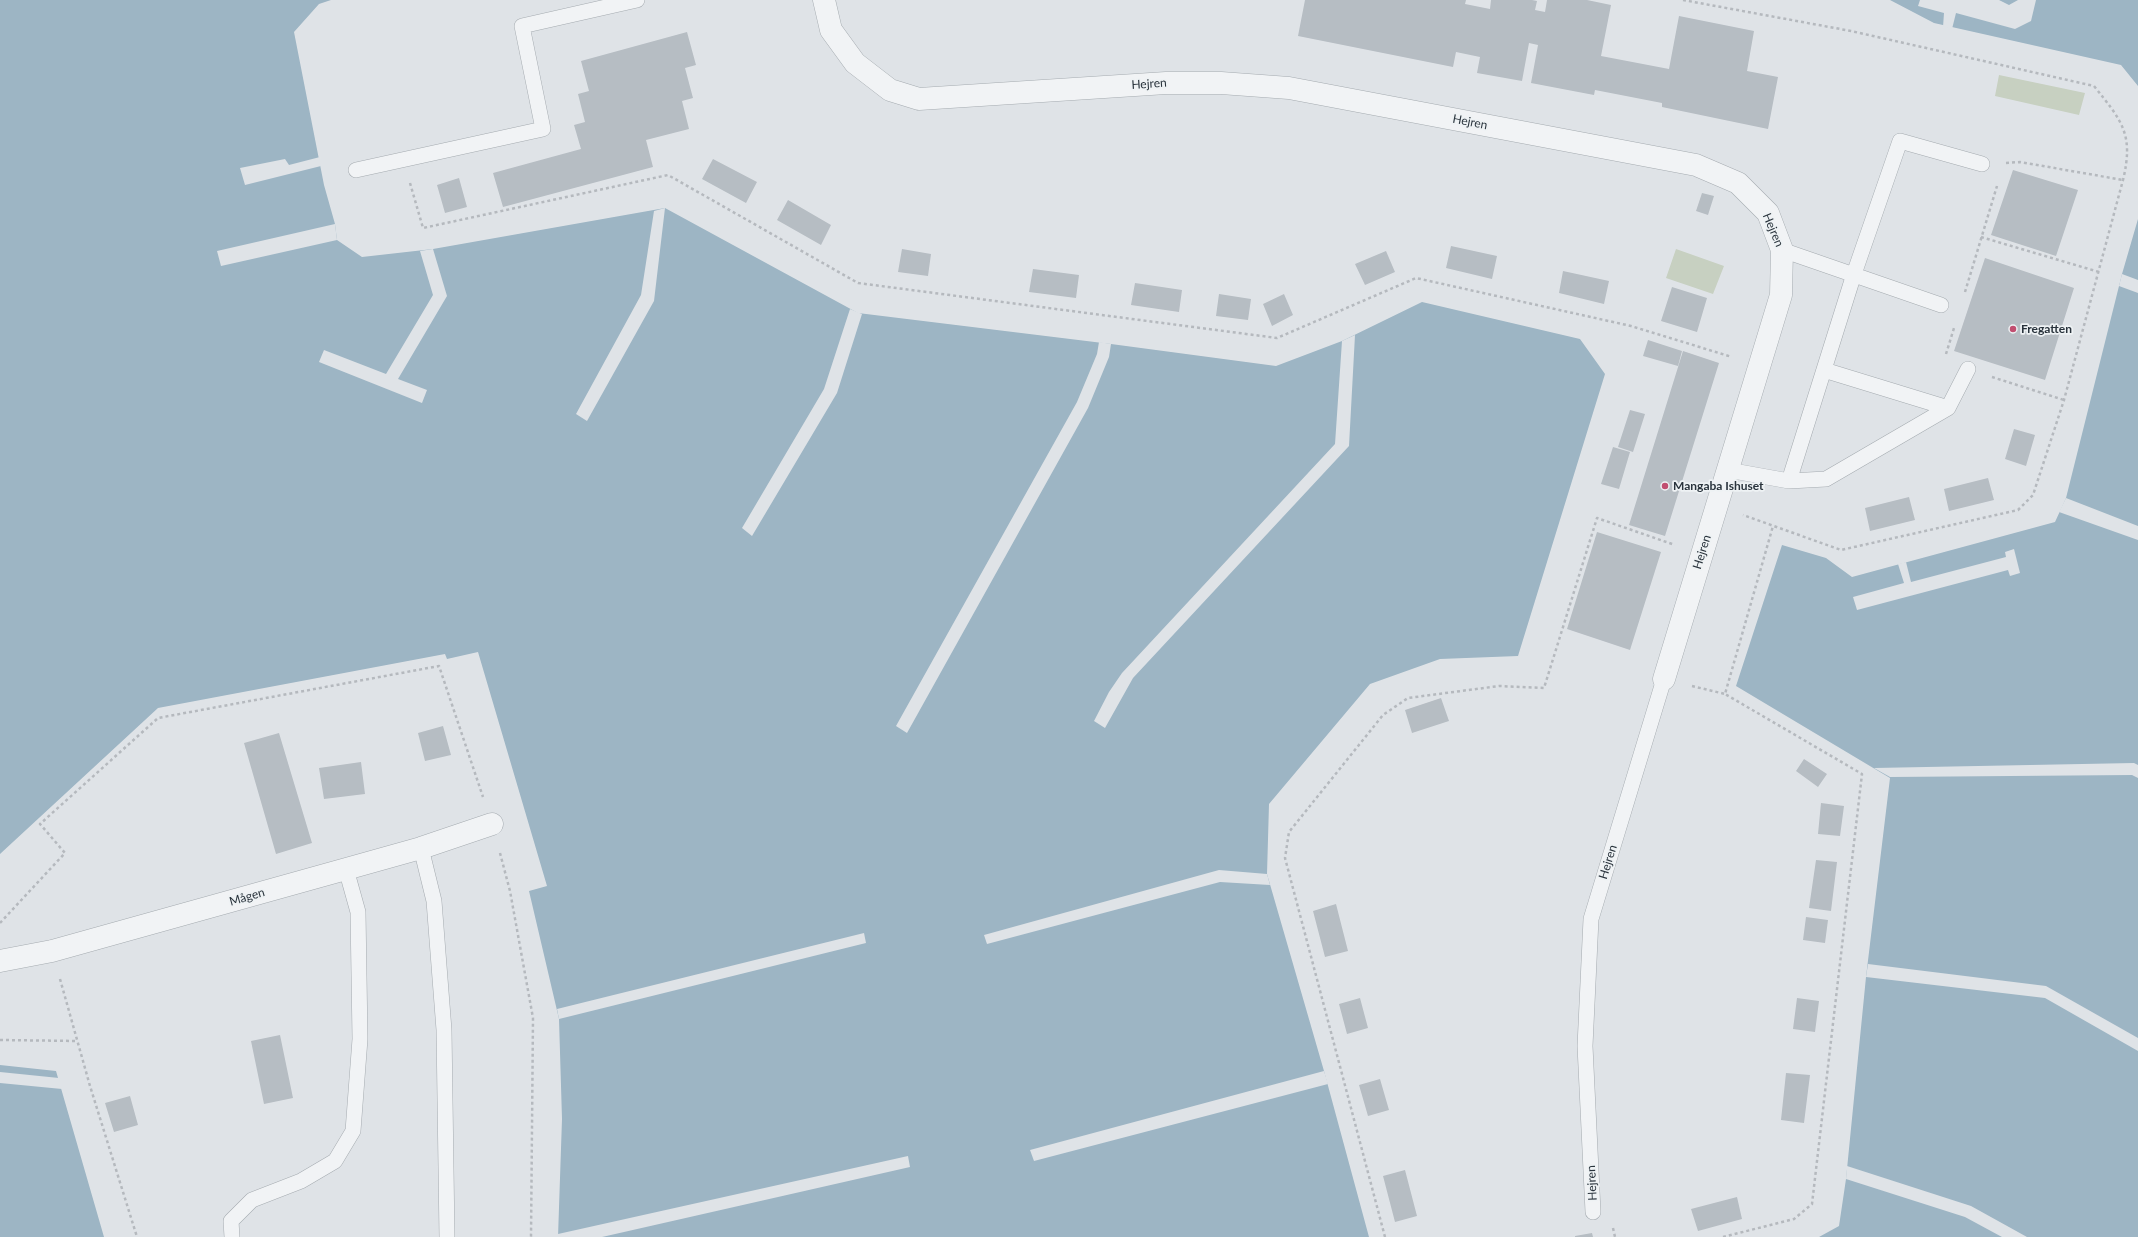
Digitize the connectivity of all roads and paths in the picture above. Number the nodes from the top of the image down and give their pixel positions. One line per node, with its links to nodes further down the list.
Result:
1 (637, 0): 4 (lane)
2 (824, 0): 10 (street, Hejren)
3 (1683, 0): 7 (path)
4 (404, 160): 6 (lane); 16 (path)
5 (1982, 164): 7 (path); 12 (lane)
6 (356, 170)
7 (2123, 180): 11 (path)
8 (1997, 185): 9 (path)
9 (1981, 237): 11 (path); 13 (path)
10 (1782, 250): 12 (lane); 16 (street, Hejren)
11 (2099, 272): 19 (path)
12 (1854, 274): 14 (lane); 18 (lane)
13 (1964, 294)
14 (1941, 305)
15 (1955, 323): 17 (path)
16 (1759, 366): 21 (street, Hejren)
17 (1968, 369): 19 (path); 20 (lane)
18 (1824, 370): 20 (lane); 22 (lane)
19 (2064, 400): 24 (path)
20 (1948, 408): 22 (lane)
21 (1728, 470): 22 (lane); 23 (street, Hejren)
22 (1789, 481)
23 (1716, 506): 24 (path); 25 (street, Hejren)
24 (1773, 526): 39 (path)
25 (1702, 554): 26 (street, Hejren); 38 (path)
26 (1664, 679): 34 (lane, Hejren)
27 (492, 824): 28 (street, Mågen)
28 (421, 848): 29 (street, Mågen); 37 (lane)
29 (346, 869): 30 (street, Mågen); 36 (lane)
30 (52, 951): 31 (street, Mågen); 33 (path)
31 (0, 961)
32 (0, 1040): 33 (path)
33 (78, 1041): 35 (path)
34 (1593, 1212)
35 (137, 1237)
36 (232, 1237)
37 (447, 1237)
38 (1386, 1237)
39 (1722, 1237)

